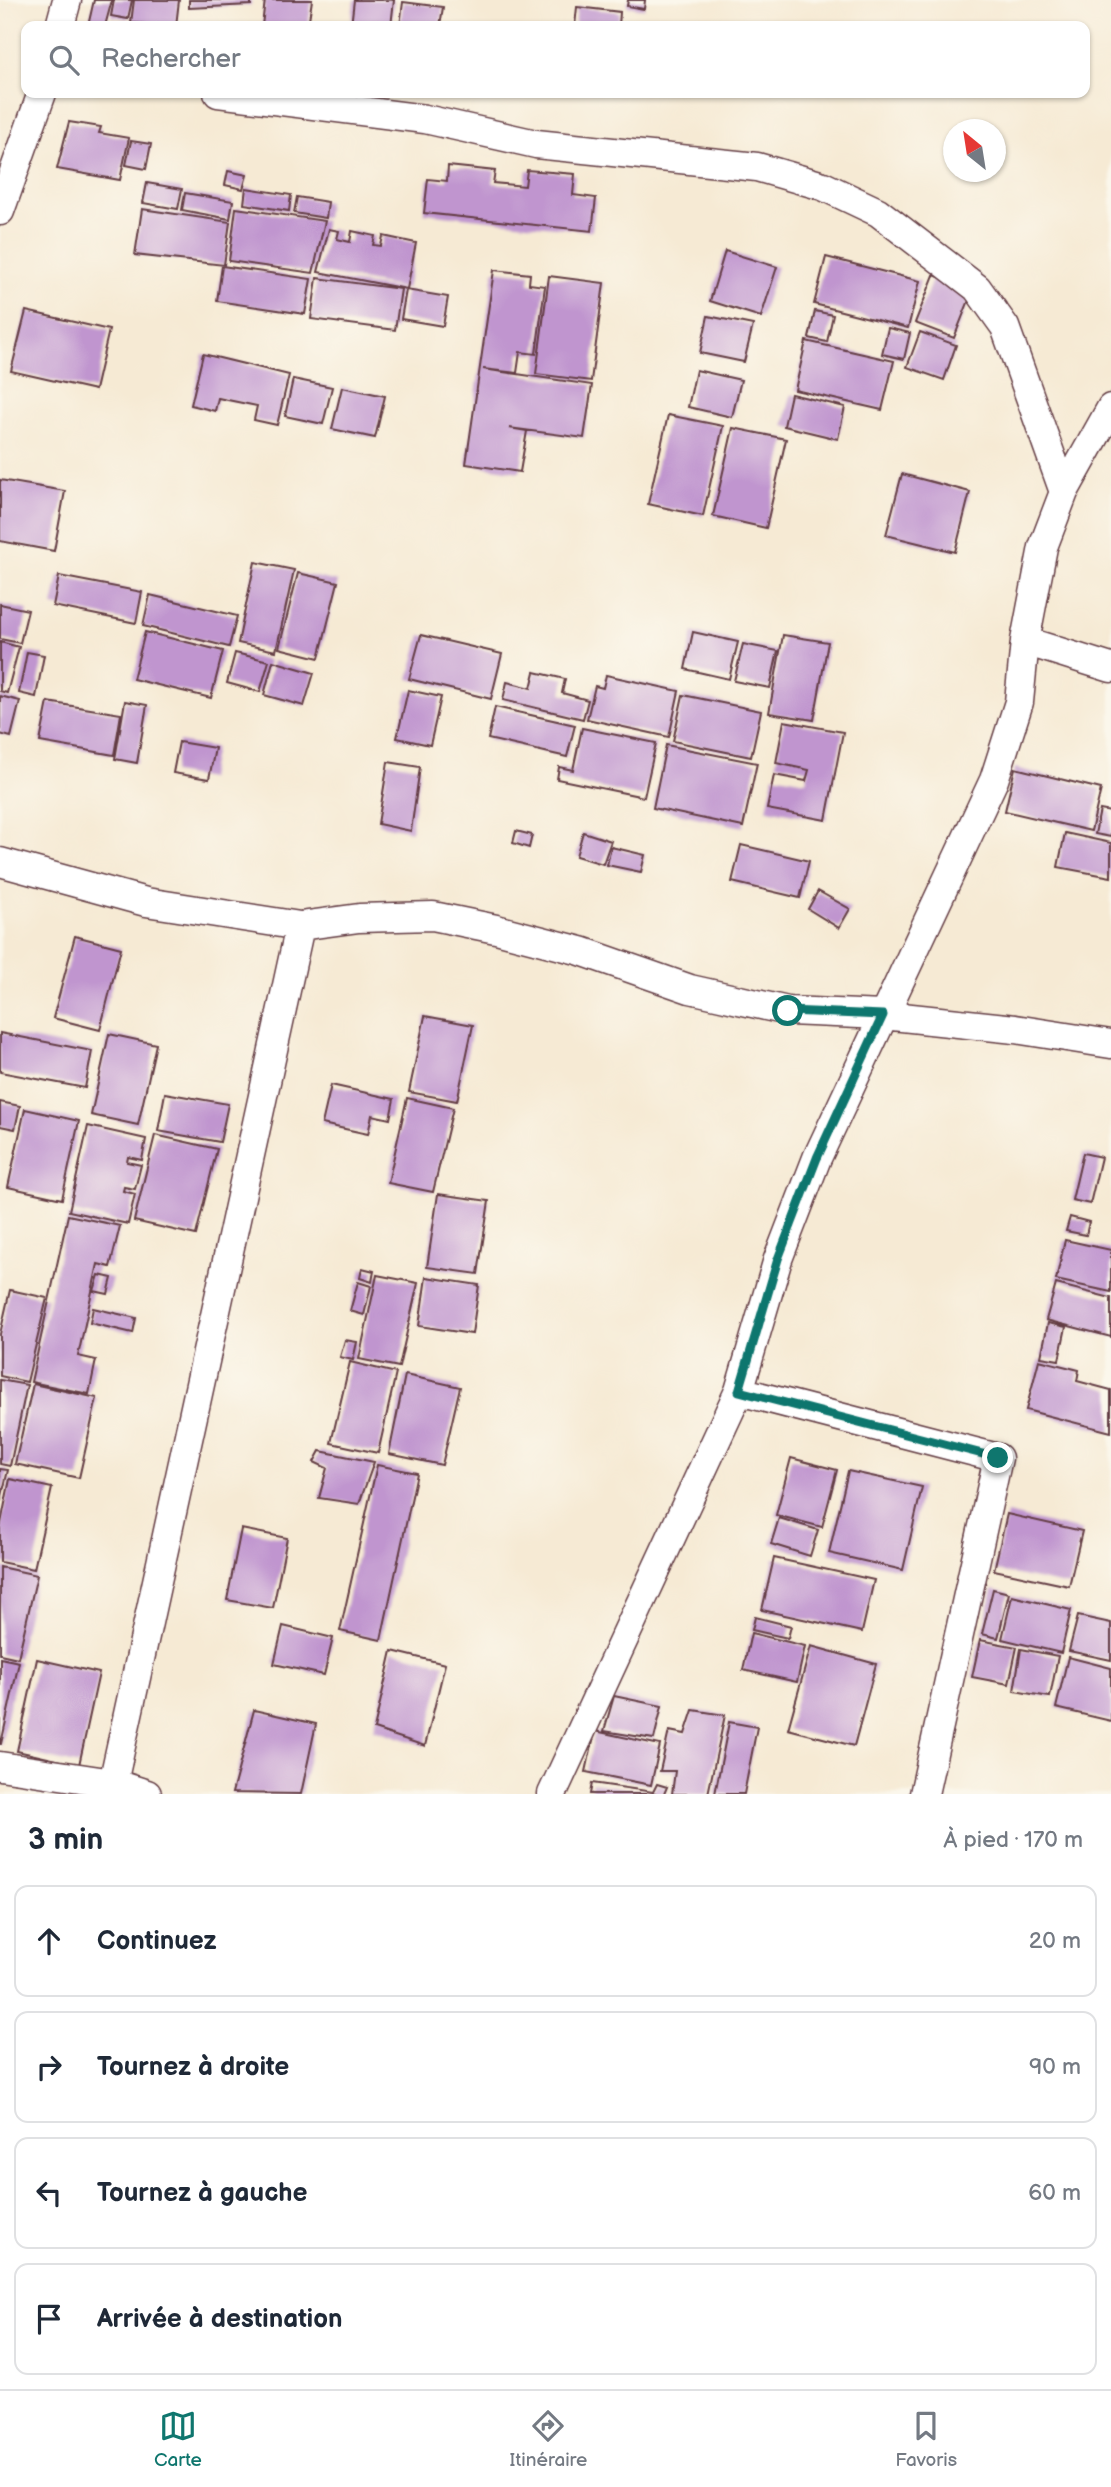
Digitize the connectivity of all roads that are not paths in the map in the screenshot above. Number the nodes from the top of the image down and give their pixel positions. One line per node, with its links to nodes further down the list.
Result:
1 (67, 0): 2 (street)
2 (62, 21)
3 (40, 98): 5 (street)
4 (258, 98): 7 (street)
5 (0, 211)
6 (1111, 408): 7 (street)
7 (1064, 492): 8 (street)
8 (1025, 641): 9 (street); 12 (street)
9 (1111, 668)
10 (0, 862): 11 (street)
11 (299, 926): 12 (street); 16 (street)
12 (883, 1015): 13 (street); 14 (street)
13 (1111, 1044)
14 (739, 1391): 18 (street); 19 (street)
15 (0, 1766): 16 (street)
16 (113, 1783): 17 (street)
17 (147, 1794)
18 (552, 1794)
19 (924, 1794)

